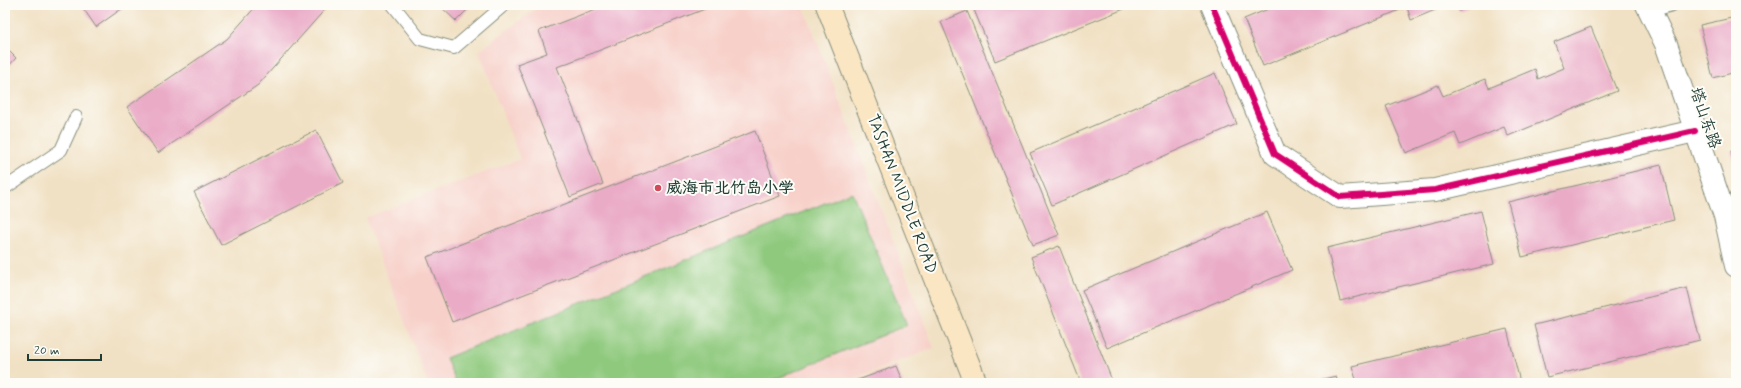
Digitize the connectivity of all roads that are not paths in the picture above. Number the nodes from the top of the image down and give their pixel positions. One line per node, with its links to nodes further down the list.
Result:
1 (393, 5): 2 (lane)
2 (504, 5)
3 (828, 5): 11 (main road, TASHAN MIDDLE ROAD)
4 (1212, 5): 8 (street)
5 (1672, 5): 6 (lane)
6 (1649, 8): 8 (street, 塔山东路)
7 (76, 117): 9 (lane)
8 (1696, 131): 10 (street, 塔山东路)
9 (5, 188)
10 (1736, 266)
11 (976, 383)

